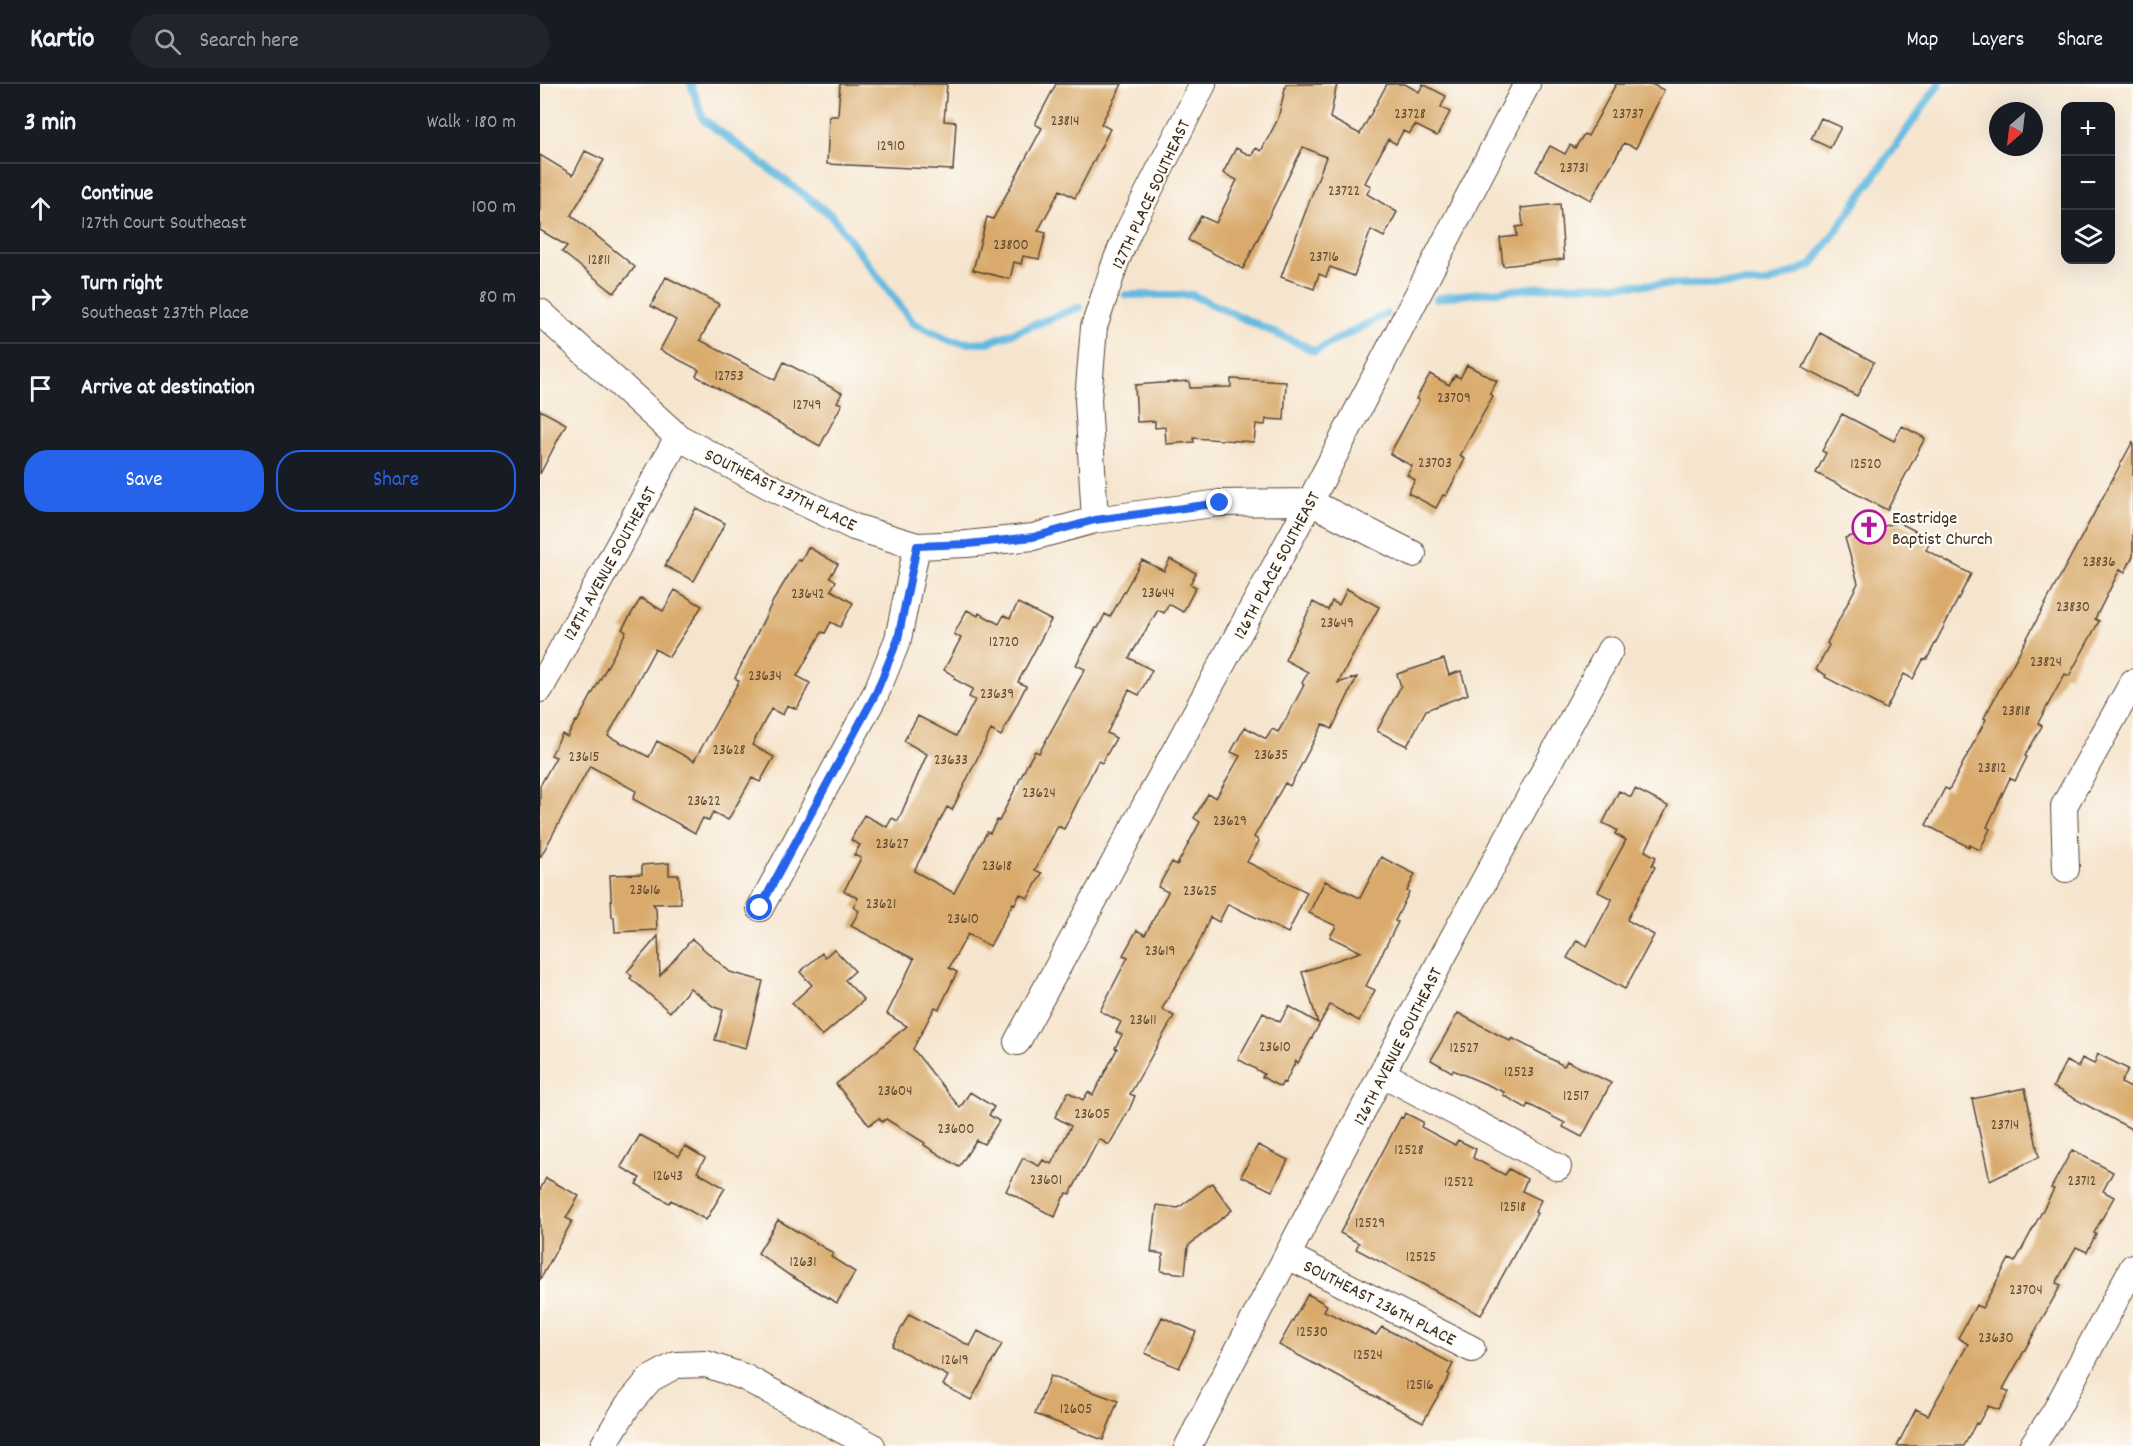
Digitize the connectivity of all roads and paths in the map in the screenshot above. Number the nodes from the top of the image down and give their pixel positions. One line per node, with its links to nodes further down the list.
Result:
1 (1203, 84): 6 (street, 127TH PLACE SOUTHEAST)
2 (1527, 84): 5 (street, 126TH PLACE SOUTHEAST)
3 (540, 312): 4 (street, SOUTHEAST 237TH PLACE)
4 (678, 437): 7 (street, SOUTHEAST 237TH PLACE); 11 (street, 128TH AVENUE SOUTHEAST)
5 (1310, 502): 6 (street, SOUTHEAST 237TH PLACE); 8 (street, SOUTHEAST 237TH PLACE); 14 (street, 126TH PLACE SOUTHEAST)
6 (1095, 520): 7 (street, SOUTHEAST 237TH PLACE)
7 (917, 546): 13 (street)
8 (1413, 554)
9 (1610, 650): 15 (street, 126TH AVENUE SOUTHEAST)
10 (2133, 682): 12 (street)
11 (540, 689)
12 (2066, 869)
13 (760, 908)
14 (1017, 1042)
15 (1383, 1074): 16 (street); 17 (street, 126TH AVENUE SOUTHEAST)
16 (1558, 1167)
17 (1288, 1256): 19 (street, SOUTHEAST 236TH PLACE); 22 (street, 126TH AVENUE SOUTHEAST)
18 (2133, 1267): 23 (street)
19 (1472, 1349)
20 (603, 1446): 21 (street)
21 (872, 1446)
22 (1188, 1446)
23 (2032, 1446)

